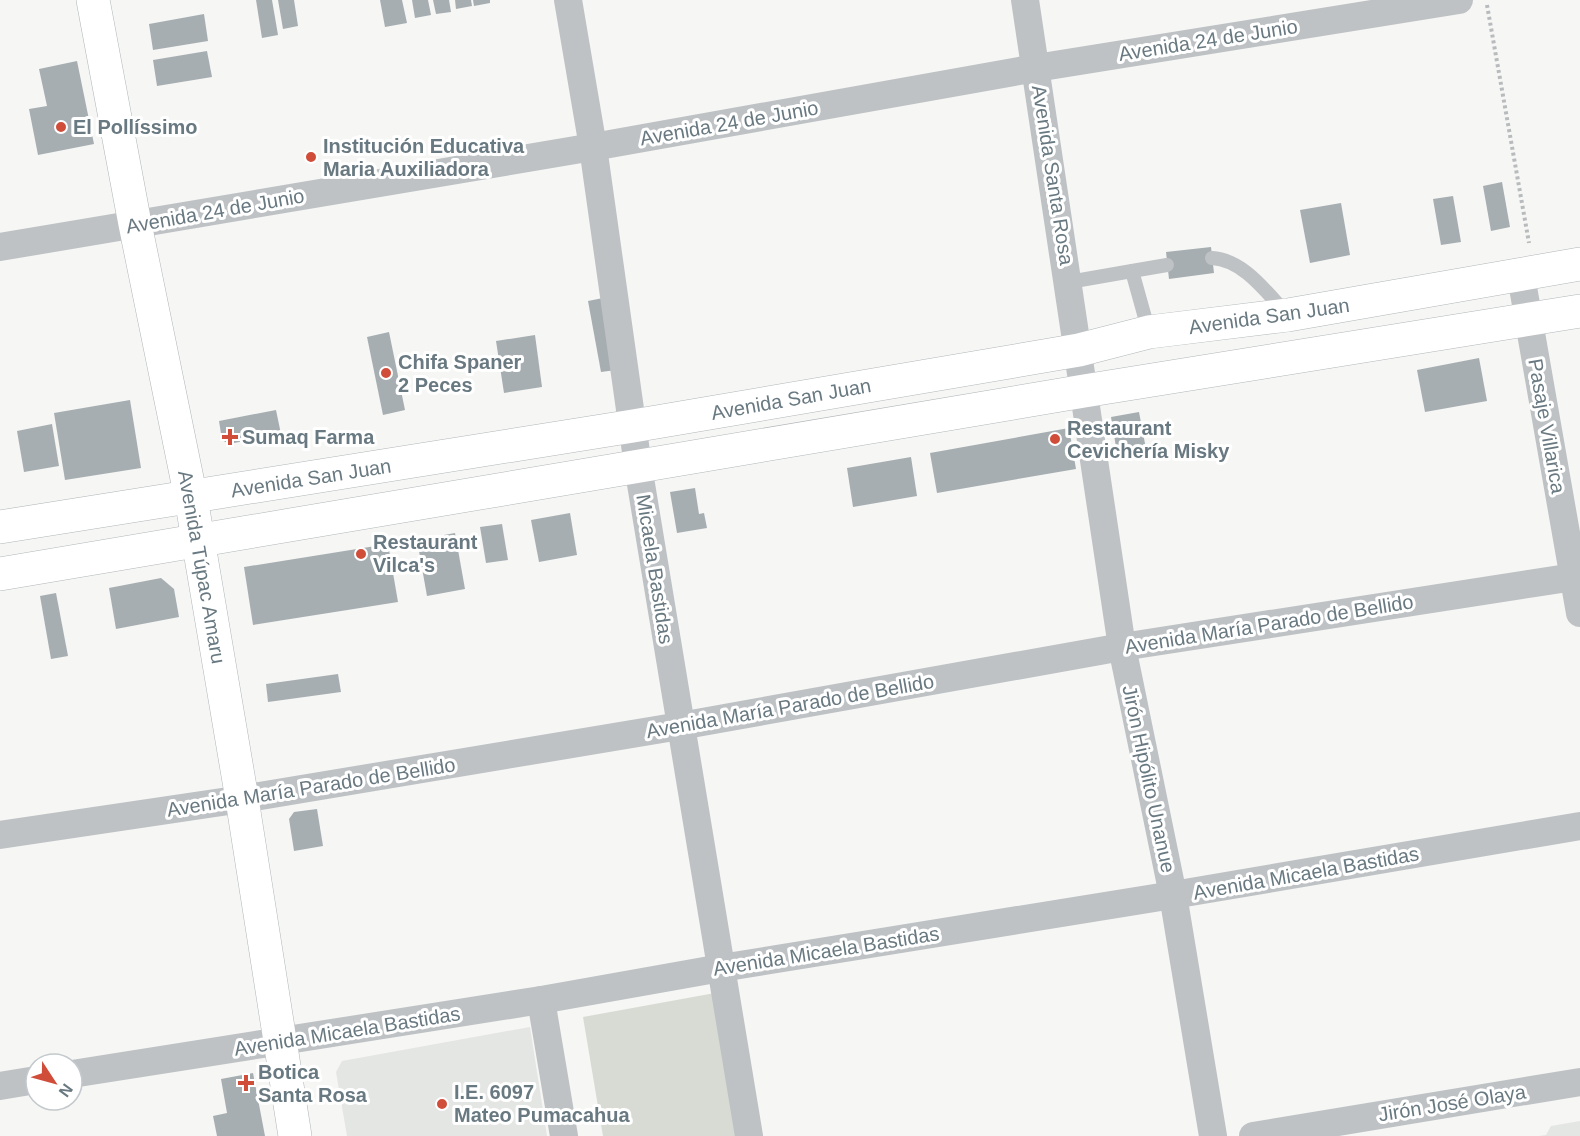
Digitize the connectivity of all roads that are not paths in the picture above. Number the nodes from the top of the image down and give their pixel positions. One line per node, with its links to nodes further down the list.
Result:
1 (93, 0): 7 (main road, Avenida Túpac Amaru)
2 (568, 0): 6 (street, Micaela Bastidas)
3 (1025, 0): 5 (street, Avenida Santa Rosa)
4 (1459, 0): 5 (street, Avenida 24 de Junio)
5 (1036, 68): 6 (street, Avenida 24 de Junio); 14 (street, Avenida Santa Rosa)
6 (593, 147): 7 (street, Avenida 24 de Junio); 21 (street, Micaela Bastidas)
7 (135, 224): 8 (street, Avenida 24 de Junio); 23 (main road, Avenida Túpac Amaru)
8 (0, 247)
9 (1212, 258): 16 (lane)
10 (1580, 264): 13 (main road, Avenida San Juan)
11 (1167, 265): 12 (lane)
12 (1132, 271): 14 (lane); 18 (lane)
13 (1527, 274): 16 (main road, Avenida San Juan); 17 (street, Pasaje Villarica)
14 (1069, 282): 19 (street, Avenida Santa Rosa)
15 (1580, 311): 17 (main road, Avenida San Juan)
16 (1288, 315): 18 (main road, Avenida San Juan)
17 (1528, 319): 20 (main road, Avenida San Juan); 27 (street, Pasaje Villarica)
18 (1149, 332): 19 (main road, Avenida San Juan)
19 (1079, 350): 20 (street, Jirón Hipólito Unanue); 21 (main road, Avenida San Juan)
20 (1084, 391): 22 (main road, Avenida San Juan); 29 (street, Jirón Hipólito Unanue)
21 (633, 426): 22 (street, Micaela Bastidas); 23 (main road, Avenida San Juan)
22 (638, 466): 25 (main road, Avenida San Juan); 30 (street, Micaela Bastidas)
23 (191, 498): 24 (main road, Avenida San Juan); 25 (main road, Avenida Túpac Amaru)
24 (0, 527)
25 (197, 541): 26 (main road, Avenida San Juan); 31 (main road, Avenida Túpac Amaru)
26 (0, 574)
27 (1577, 576): 28 (street, Pasaje Villarica); 29 (street, Avenida María Parado de Bellido)
28 (1580, 613)
29 (1122, 647): 30 (street, Avenida María Parado de Bellido); 34 (street, Jirón Hipólito Unanue)
30 (680, 726): 31 (street, Avenida María Parado de Bellido); 35 (street, Micaela Bastidas)
31 (242, 799): 33 (street, Avenida María Parado de Bellido); 37 (main road, Avenida Túpac Amaru)
32 (1580, 826): 34 (street, Avenida Micaela Bastidas)
33 (0, 835)
34 (1173, 895): 35 (street, Avenida Micaela Bastidas); 45 (street, Jirón Hipólito Unanue)
35 (721, 968): 36 (street, Avenida Micaela Bastidas); 44 (street, Micaela Bastidas)
36 (541, 1000): 37 (street, Avenida Micaela Bastidas); 43 (street)
37 (279, 1042): 38 (street, Avenida Micaela Bastidas); 42 (main road, Avenida Túpac Amaru)
38 (84, 1072)
39 (24, 1082): 41 (street)
40 (1580, 1082): 46 (street, Jirón José Olaya)
41 (0, 1086)
42 (295, 1136)
43 (564, 1136)
44 (748, 1136)
45 (1213, 1136)
46 (1253, 1136)

